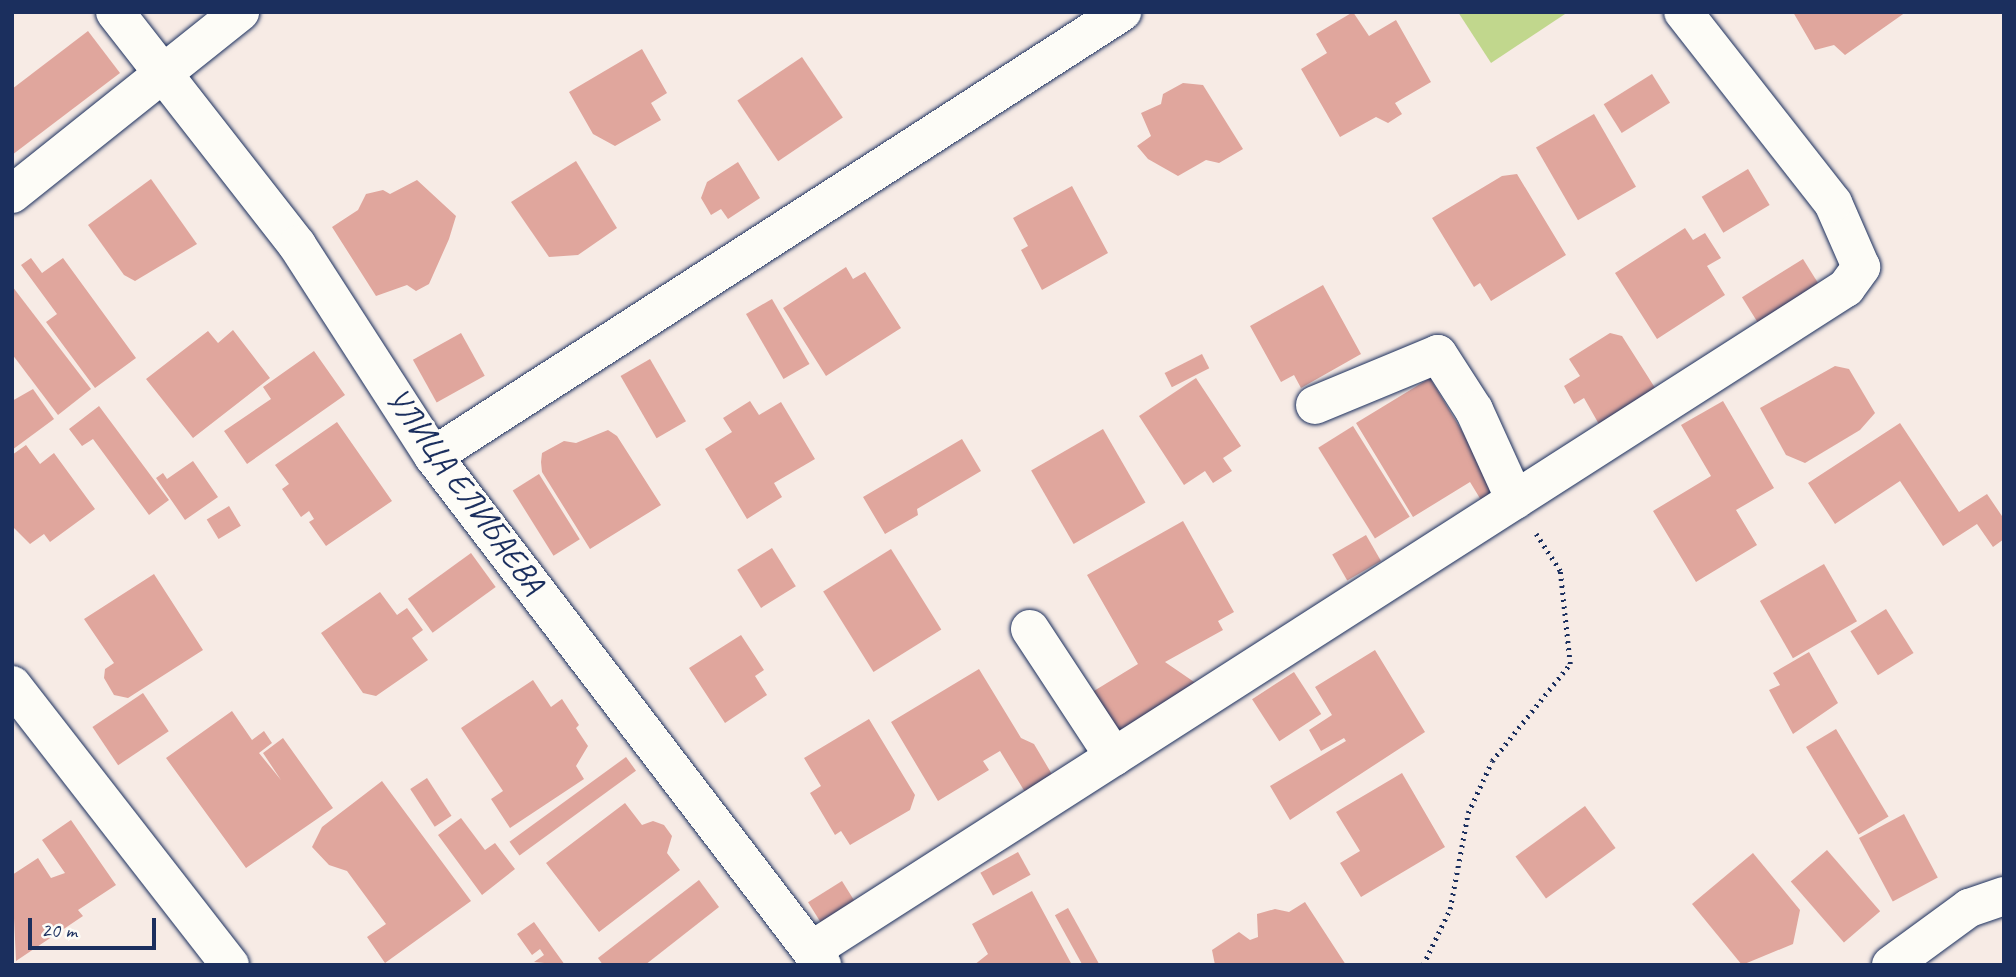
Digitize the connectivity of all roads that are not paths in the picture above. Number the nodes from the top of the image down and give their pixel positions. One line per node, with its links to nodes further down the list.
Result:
1 (115, 12): 5 (street, УЛИЦА ЕЛИБАЕВА)
2 (240, 12): 5 (street)
3 (1122, 12): 8 (street)
4 (1683, 12): 9 (street)
5 (163, 75): 6 (street); 8 (street, УЛИЦА ЕЛИБАЕВА)
6 (12, 194)
7 (1315, 405): 9 (street)
8 (433, 456): 14 (street, УЛИЦА ЕЛИБАЕВА)
9 (1515, 500): 12 (street)
10 (1030, 629): 12 (street)
11 (12, 685): 15 (street)
12 (1114, 757): 14 (street)
13 (2004, 896): 16 (street)
14 (817, 958)
15 (230, 965)
16 (1891, 965)

